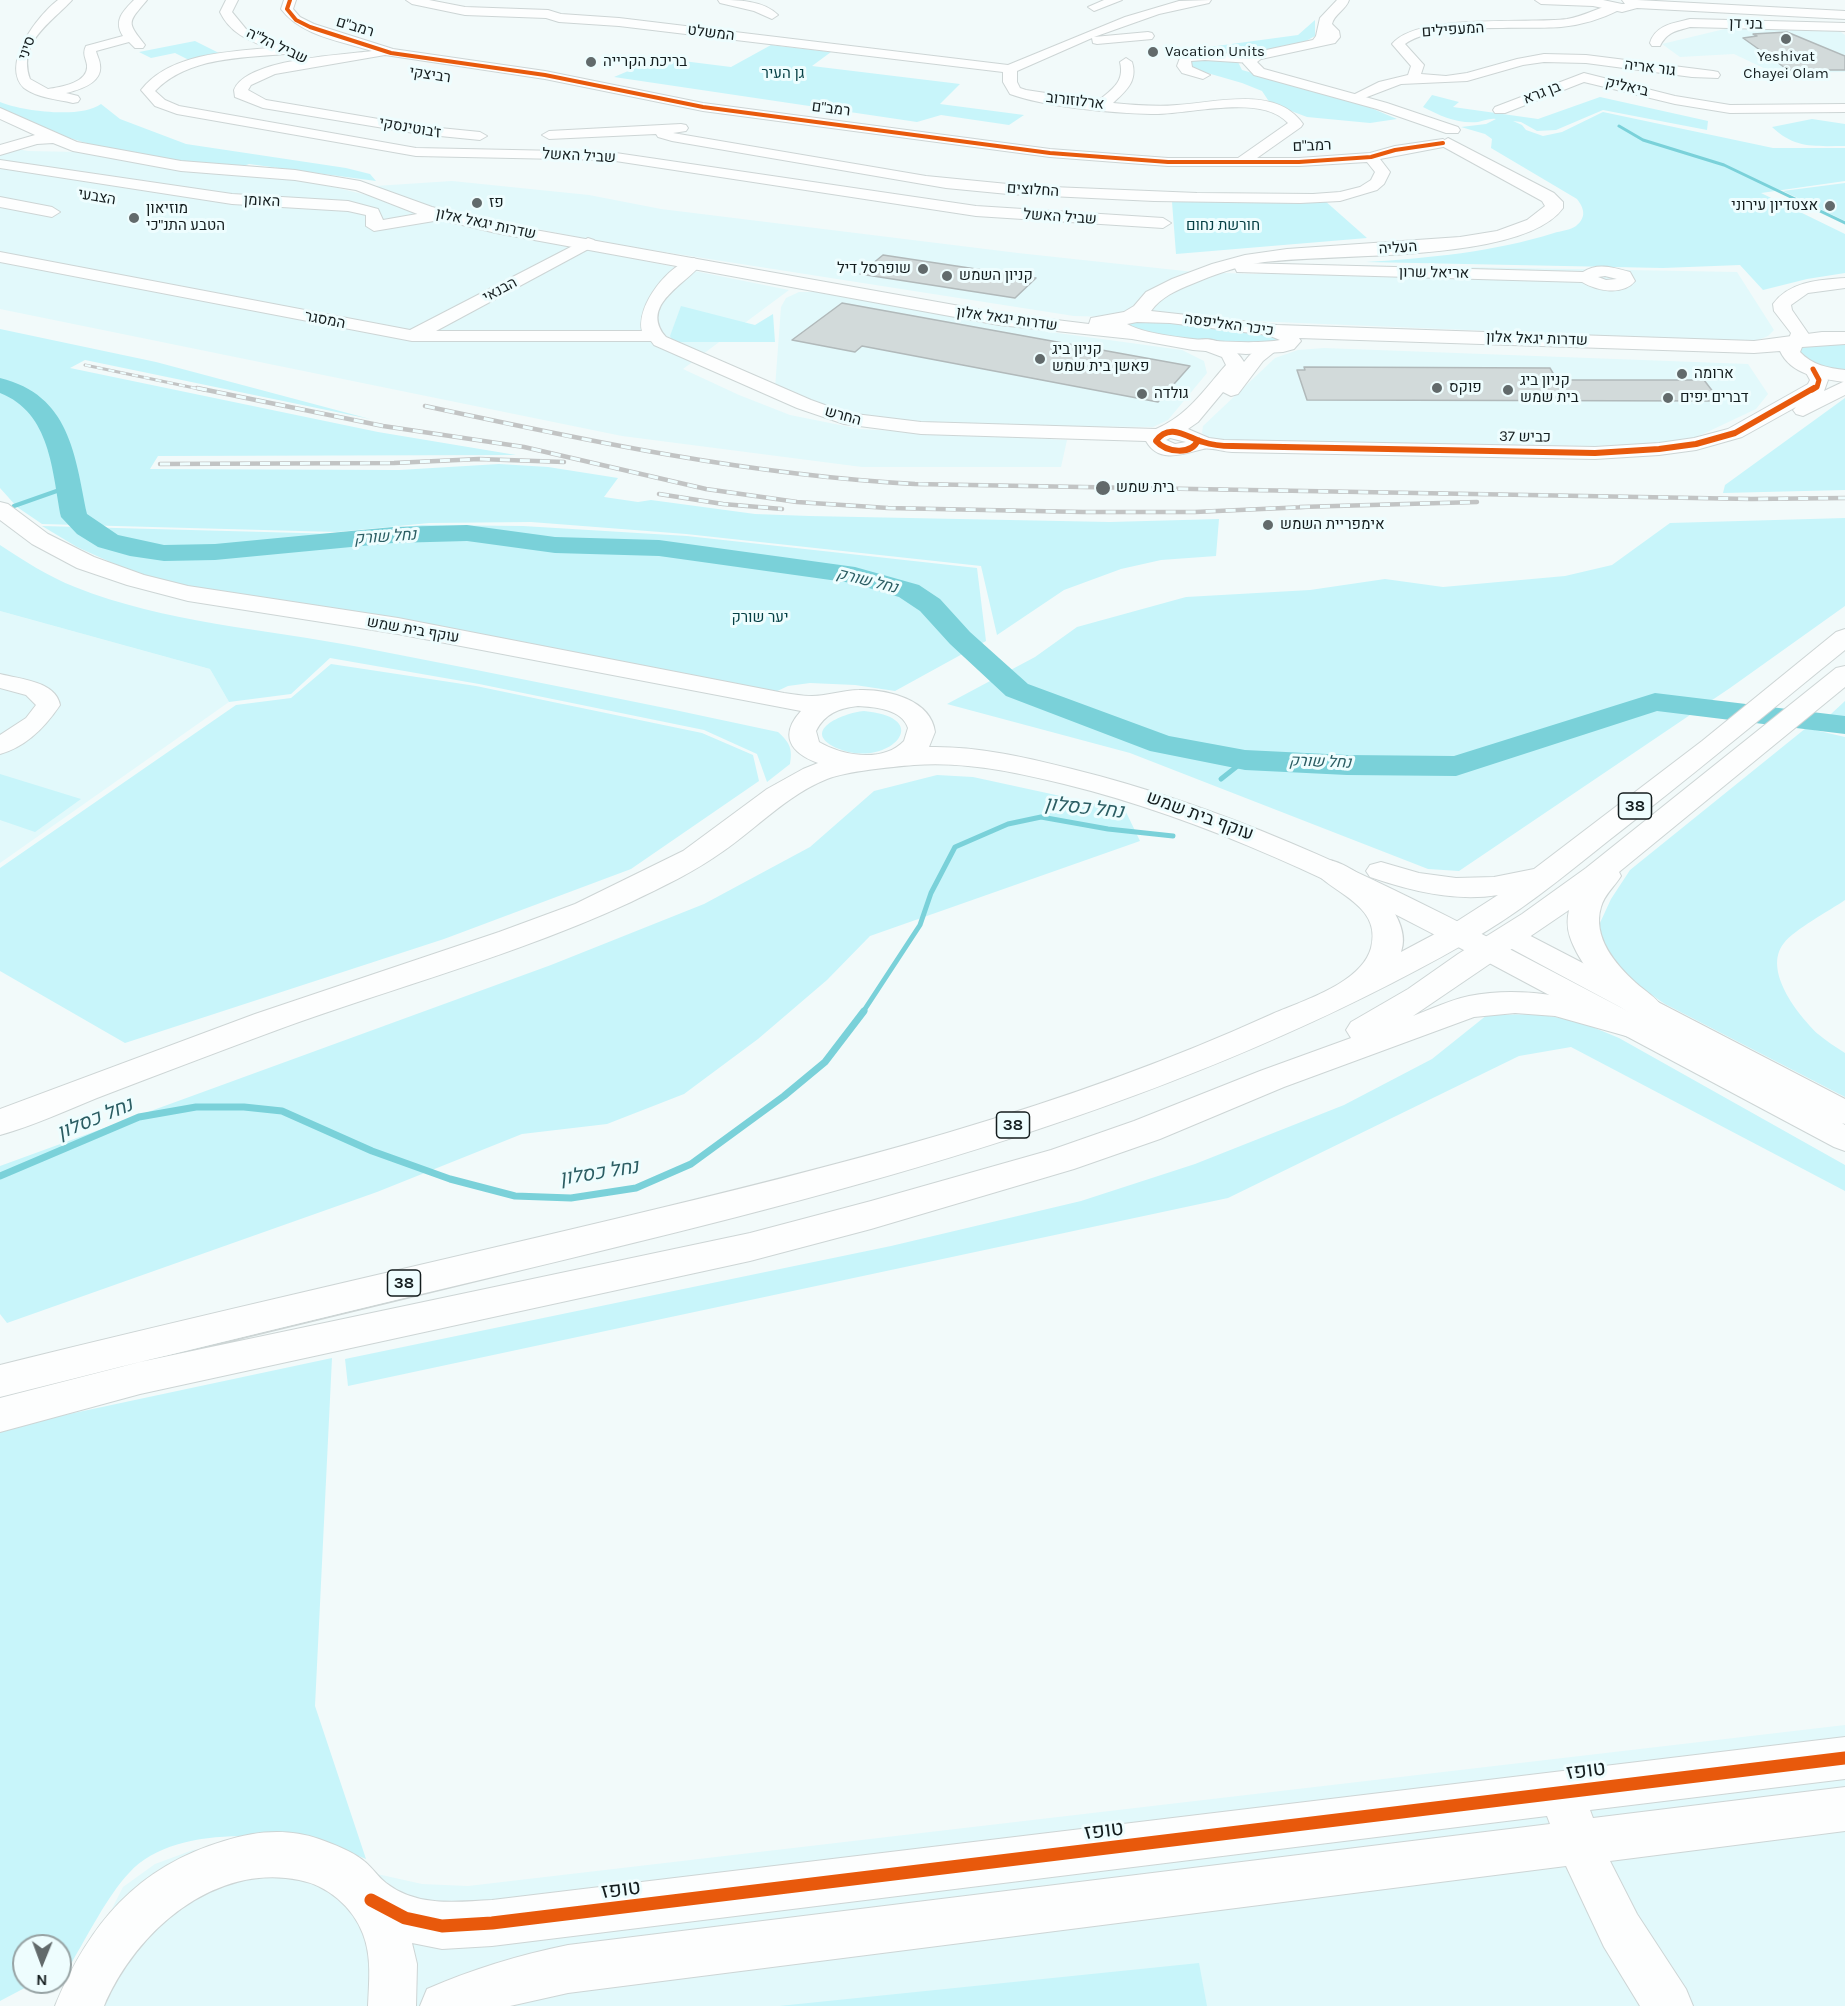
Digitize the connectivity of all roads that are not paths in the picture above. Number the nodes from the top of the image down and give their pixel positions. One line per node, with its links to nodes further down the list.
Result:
1 (66, 0): 38 (street, סיני)
2 (141, 0): 38 (street)
3 (232, 0): 25 (street, שביל הל"ה)
4 (290, 0): 20 (street, רמב"ם)
5 (412, 0): 32 (street, המשלט)
6 (724, 0): 16 (street)
7 (1116, 0): 14 (street)
8 (1205, 0): 23 (street)
9 (1342, 0): 18 (main road)
10 (1350, 0): 18 (main road)
11 (1541, 0): 12 (main road)
12 (1600, 1): 15 (main road)
13 (1631, 2): 15 (main road); 17 (main road)
14 (1094, 7)
15 (1615, 7): 37 (street, המעפילים)
16 (772, 15)
17 (1845, 15)
18 (1328, 19): 27 (main road)
19 (347, 24): 20 (street)
20 (307, 26): 26 (street, רמב"ם)
21 (1845, 27): 24 (street, בני דן)
22 (1148, 36): 23 (street)
23 (1081, 39): 32 (street)
24 (1656, 42)
25 (285, 50): 31 (street, שביל הל"ה); 54 (street, שביל האשל)
26 (391, 53): 28 (street, ז'בוטינסקי); 45 (street, רמב"ם)
27 (1251, 59): 34 (street); 39 (main road, העליה)
28 (330, 61): 31 (street, ז'בוטינסקי); 33 (street)
29 (1126, 62): 41 (street)
30 (1515, 62): 35 (street, גור אריה); 36 (street, ביאליק); 37 (street)
31 (314, 64): 48 (street, ז'בוטינסקי)
32 (1010, 69): 41 (street, ארלוזורוב)
33 (349, 72)
34 (1203, 75)
35 (1713, 75)
36 (1584, 77): 42 (street, ביאליק); 43 (street, בן גרא)
37 (1413, 78): 39 (street)
38 (50, 93): 40 (street)
39 (1354, 98): 51 (main road, העליה)
40 (73, 99)
41 (1103, 104): 56 (street, ארלוזורוב)
42 (1845, 108)
43 (1500, 110)
44 (0, 113): 52 (main road)
45 (745, 113): 47 (street); 56 (street, רמב"ם)
46 (0, 124): 52 (main road)
47 (661, 130): 50 (street); 57 (street, החלוצים)
48 (449, 134): 49 (street, ז'בוטינסקי); 54 (street)
49 (493, 136)
50 (540, 136)
51 (1452, 138): 55 (street, רמב"ם); 69 (main road, העליה); 74 (main road, העליה)
52 (42, 143): 53 (main road, שדרות יגאל אלון); 64 (main road, שדרות יגאל אלון)
53 (0, 150)
54 (416, 152): 61 (street, שביל האשל)
55 (1371, 157): 56 (street, רמב"ם); 57 (street, החלוצים)
56 (1243, 161)
57 (825, 163): 61 (street)
58 (0, 164): 64 (street, האומן)
59 (0, 180): 60 (street)
60 (23, 183)
61 (792, 184): 65 (street, שביל האשל)
62 (0, 202): 63 (street)
63 (52, 212)
64 (440, 215): 66 (main road, שדרות יגאל אלון)
65 (1163, 223)
66 (588, 243): 68 (main road, שדרות יגאל אלון); 75 (street, הבנאי)
67 (0, 257): 75 (street, המסגר)
68 (694, 263): 74 (main road, שדרות יגאל אלון); 76 (street)
69 (1274, 265): 71 (street, אריאל שרון); 72 (main road, העליה)
70 (1845, 283): 73 (street)
71 (1593, 300)
72 (1190, 319): 74 (main road, כיכר האליפסה); 77 (main road, כיכר האליפסה)
73 (1790, 320): 78 (street); 79 (street)
74 (1124, 324): 80 (main road, כיכר האליפסה)
75 (412, 336): 76 (street, המסגר)
76 (654, 336): 85 (street, החרש)
77 (1284, 337): 79 (main road, שדרות יגאל אלון); 81 (main road, כיכר האליפסה); 82 (main road, שדרות יגאל אלון)
78 (1844, 338): 79 (main road, שדרות יגאל אלון)
79 (1796, 342): 82 (main road)
80 (1204, 344): 81 (main road, כיכר האליפסה); 85 (street)
81 (1269, 349): 86 (street)
82 (1808, 367): 83 (main road, שדרות יגאל אלון); 86 (street, כביש 37)
83 (1845, 376)
84 (1845, 387): 86 (street, כביש 37)
85 (1165, 438): 86 (street, החרש)
86 (1193, 442)
87 (0, 509): 92 (main road, עוקף בית שמש)
88 (6, 544): 94 (main road, עוקף בית שמש)
89 (1845, 637): 100 (main road, 38)
90 (1841, 678): 98 (main road, 38)
91 (0, 681): 95 (street)
92 (841, 701): 93 (main road, עוקף בית שמש); 94 (main road)
93 (915, 716): 96 (main road); 101 (main road, עוקף בית שמש)
94 (808, 745): 96 (main road, עוקף בית שמש); 97 (main road)
95 (0, 746)
96 (878, 762): 97 (main road); 99 (main road, עוקף בית שמש)
97 (792, 786): 107 (main road)
98 (1620, 856): 102 (main road, 38); 104 (main road)
99 (1325, 866): 102 (main road, עוקף בית שמש); 103 (main road)
100 (1553, 869): 101 (main road); 102 (main road, 38)
101 (1381, 871): 102 (main road, עוקף בית שמש)
102 (1484, 935): 103 (main road, 38); 104 (street); 105 (main road, 38)
103 (1346, 994): 109 (main road, 38)
104 (1639, 1018): 105 (main road); 106 (street); 108 (street)
105 (1272, 1079): 110 (main road, 38)
106 (1845, 1113)
107 (0, 1123)
108 (1845, 1140)
109 (0, 1381)
110 (0, 1415)
111 (1845, 1758): 112 (street, טופז)
112 (1561, 1792): 114 (street); 115 (street, טופז)
113 (1845, 1809): 114 (street)
114 (1578, 1842): 120 (street); 121 (street)
115 (371, 1900): 116 (street); 119 (street)
116 (104, 1956): 117 (street); 118 (street)
117 (56, 2006)
118 (79, 2006)
119 (392, 2006)
120 (444, 2006)
121 (1669, 2006)

